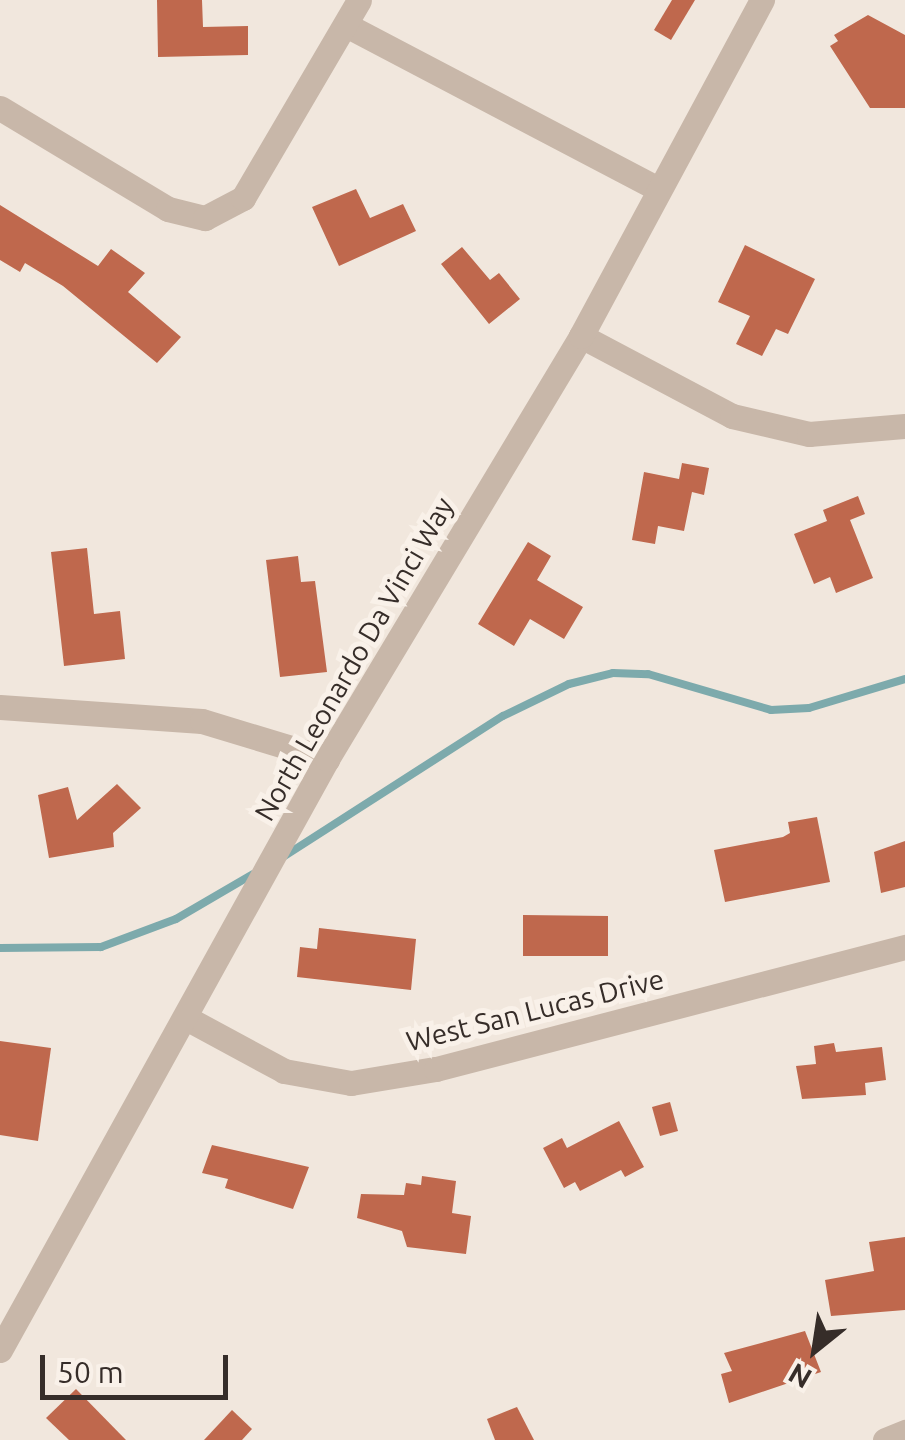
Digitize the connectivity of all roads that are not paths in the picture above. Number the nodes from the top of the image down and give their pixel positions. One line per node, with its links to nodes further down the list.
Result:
1 (358, 0): 3 (street)
2 (762, 0): 5 (street, North Leonardo Da Vinci Way)
3 (346, 25): 4 (street); 5 (street)
4 (0, 108)
5 (656, 188): 6 (street, North Leonardo Da Vinci Way)
6 (582, 336): 7 (street); 9 (street, North Leonardo Da Vinci Way)
7 (900, 427)
8 (0, 707): 9 (street)
9 (327, 759): 11 (street, North Leonardo Da Vinci Way)
10 (905, 946): 11 (street, West San Lucas Drive)
11 (188, 1019): 12 (street, North Leonardo Da Vinci Way)
12 (0, 1350)
13 (905, 1432): 14 (street)
14 (885, 1440)

